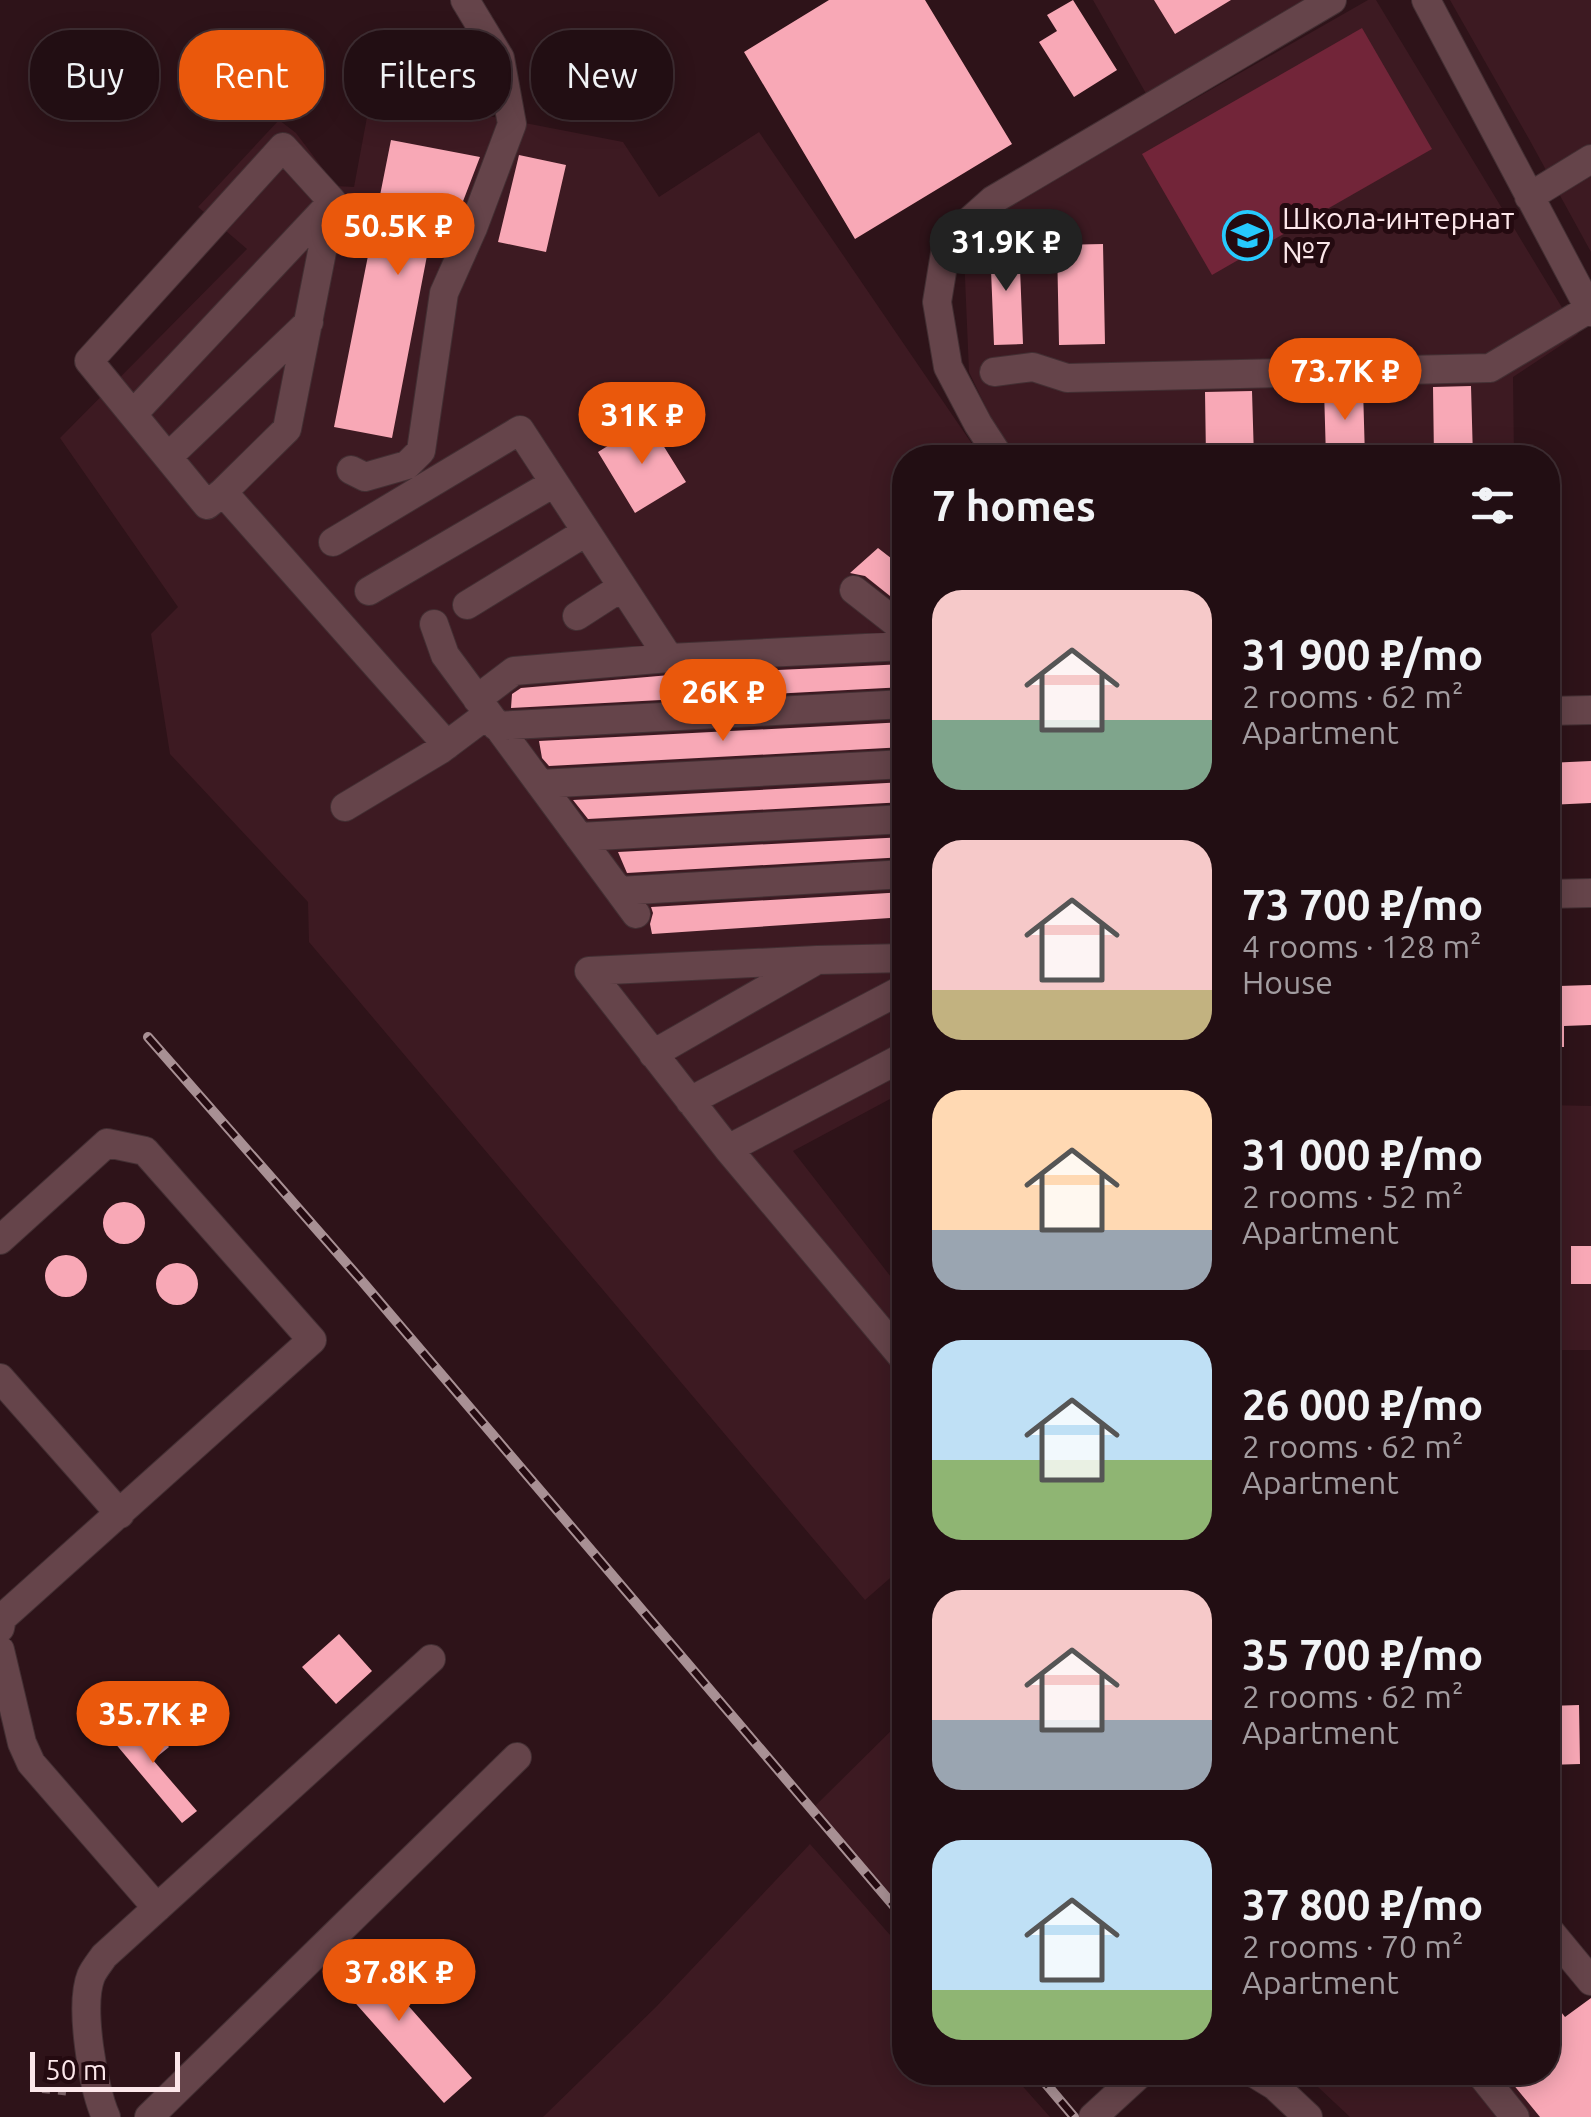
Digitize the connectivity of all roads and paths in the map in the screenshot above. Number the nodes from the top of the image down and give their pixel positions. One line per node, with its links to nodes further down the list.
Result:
1 (465, 0): 13 (street)
2 (1332, 0): 11 (street)
3 (1426, 0): 5 (street)
4 (1591, 159): 5 (street)
5 (1529, 197): 7 (street)
6 (332, 202): 8 (street); 10 (street); 10 (street)
7 (1590, 310): 9 (street)
8 (309, 322): 12 (street); 15 (street)
9 (994, 372)
10 (133, 414): 12 (street)
11 (992, 445)
12 (168, 457): 15 (street)
13 (351, 470)
14 (554, 482): 16 (street); 17 (street); 20 (street)
15 (223, 492): 31 (street)
16 (586, 532): 18 (street); 21 (street)
17 (333, 542)
18 (622, 587): 22 (street); 26 (street)
19 (854, 590): 23 (street)
20 (368, 591)
21 (468, 605)
22 (577, 616)
23 (892, 620)
24 (434, 624): 30 (street)
25 (892, 647): 26 (street)
26 (669, 658): 30 (street)
27 (892, 704): 30 (street)
28 (1591, 710): 29 (street)
29 (1560, 711)
30 (487, 713): 31 (street); 33 (street)
31 (447, 745): 34 (street)
32 (892, 765): 33 (street)
33 (540, 784): 36 (street)
34 (345, 807)
35 (892, 821): 36 (street)
36 (579, 837): 38 (street)
37 (892, 875): 38 (street)
38 (619, 891): 41 (street)
39 (1591, 893): 40 (street)
40 (1560, 894)
41 (636, 914)
42 (892, 958): 43 (street)
43 (817, 960): 45 (street); 45 (street)
44 (892, 995): 47 (street)
45 (653, 1054): 47 (street)
46 (892, 1063): 48 (street)
47 (690, 1101): 48 (street)
48 (728, 1149): 50 (street)
49 (0, 1240): 52 (street)
50 (892, 1345)
51 (0, 1378): 52 (street)
52 (120, 1514): 53 (street)
53 (0, 1621)
54 (0, 1650): 57 (street)
55 (431, 1659): 57 (street)
56 (517, 1756): 65 (street)
57 (157, 1908): 64 (street)
58 (1560, 1944): 59 (street)
59 (1591, 1981)
60 (1128, 2085): 66 (street)
61 (1274, 2085): 67 (street)
62 (1489, 2085): 68 (street)
63 (42, 2091): 64 (path)
64 (101, 2107)
65 (149, 2117)
66 (1093, 2117)
67 (1308, 2117)
68 (1515, 2117)

